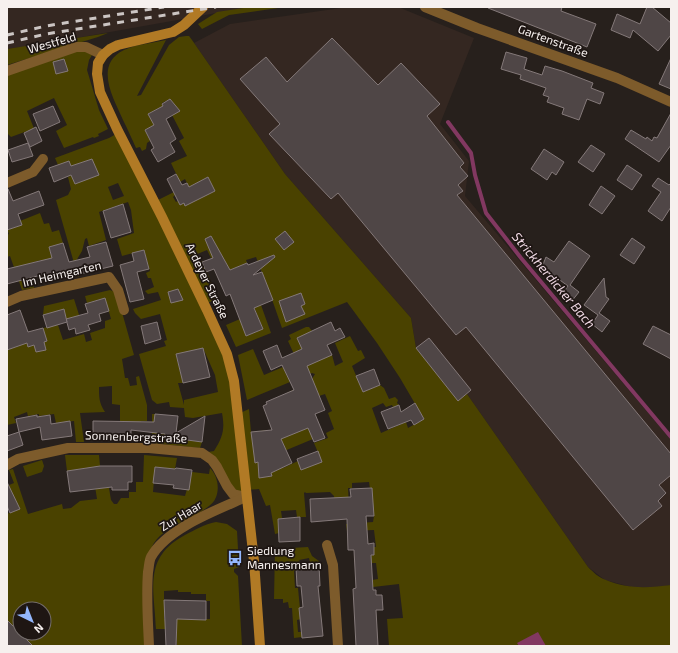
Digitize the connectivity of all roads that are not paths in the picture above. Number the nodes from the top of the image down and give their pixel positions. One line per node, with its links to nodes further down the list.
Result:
1 (203, 7): 3 (main road)
2 (425, 7): 5 (street, Gartenstraße)
3 (102, 55): 4 (street, Westfeld); 11 (main road, Ardeyer Straße)
4 (7, 71)
5 (671, 102)
6 (43, 159): 7 (street)
7 (7, 183)
8 (7, 302): 9 (street, Im Heimgarten)
9 (124, 310)
10 (7, 465): 11 (street, Sonnenbergstraße)
11 (246, 496): 13 (street, Zur Haar); 14 (main road, Ardeyer Straße)
12 (327, 545): 15 (street)
13 (149, 646)
14 (260, 646)
15 (338, 646)

